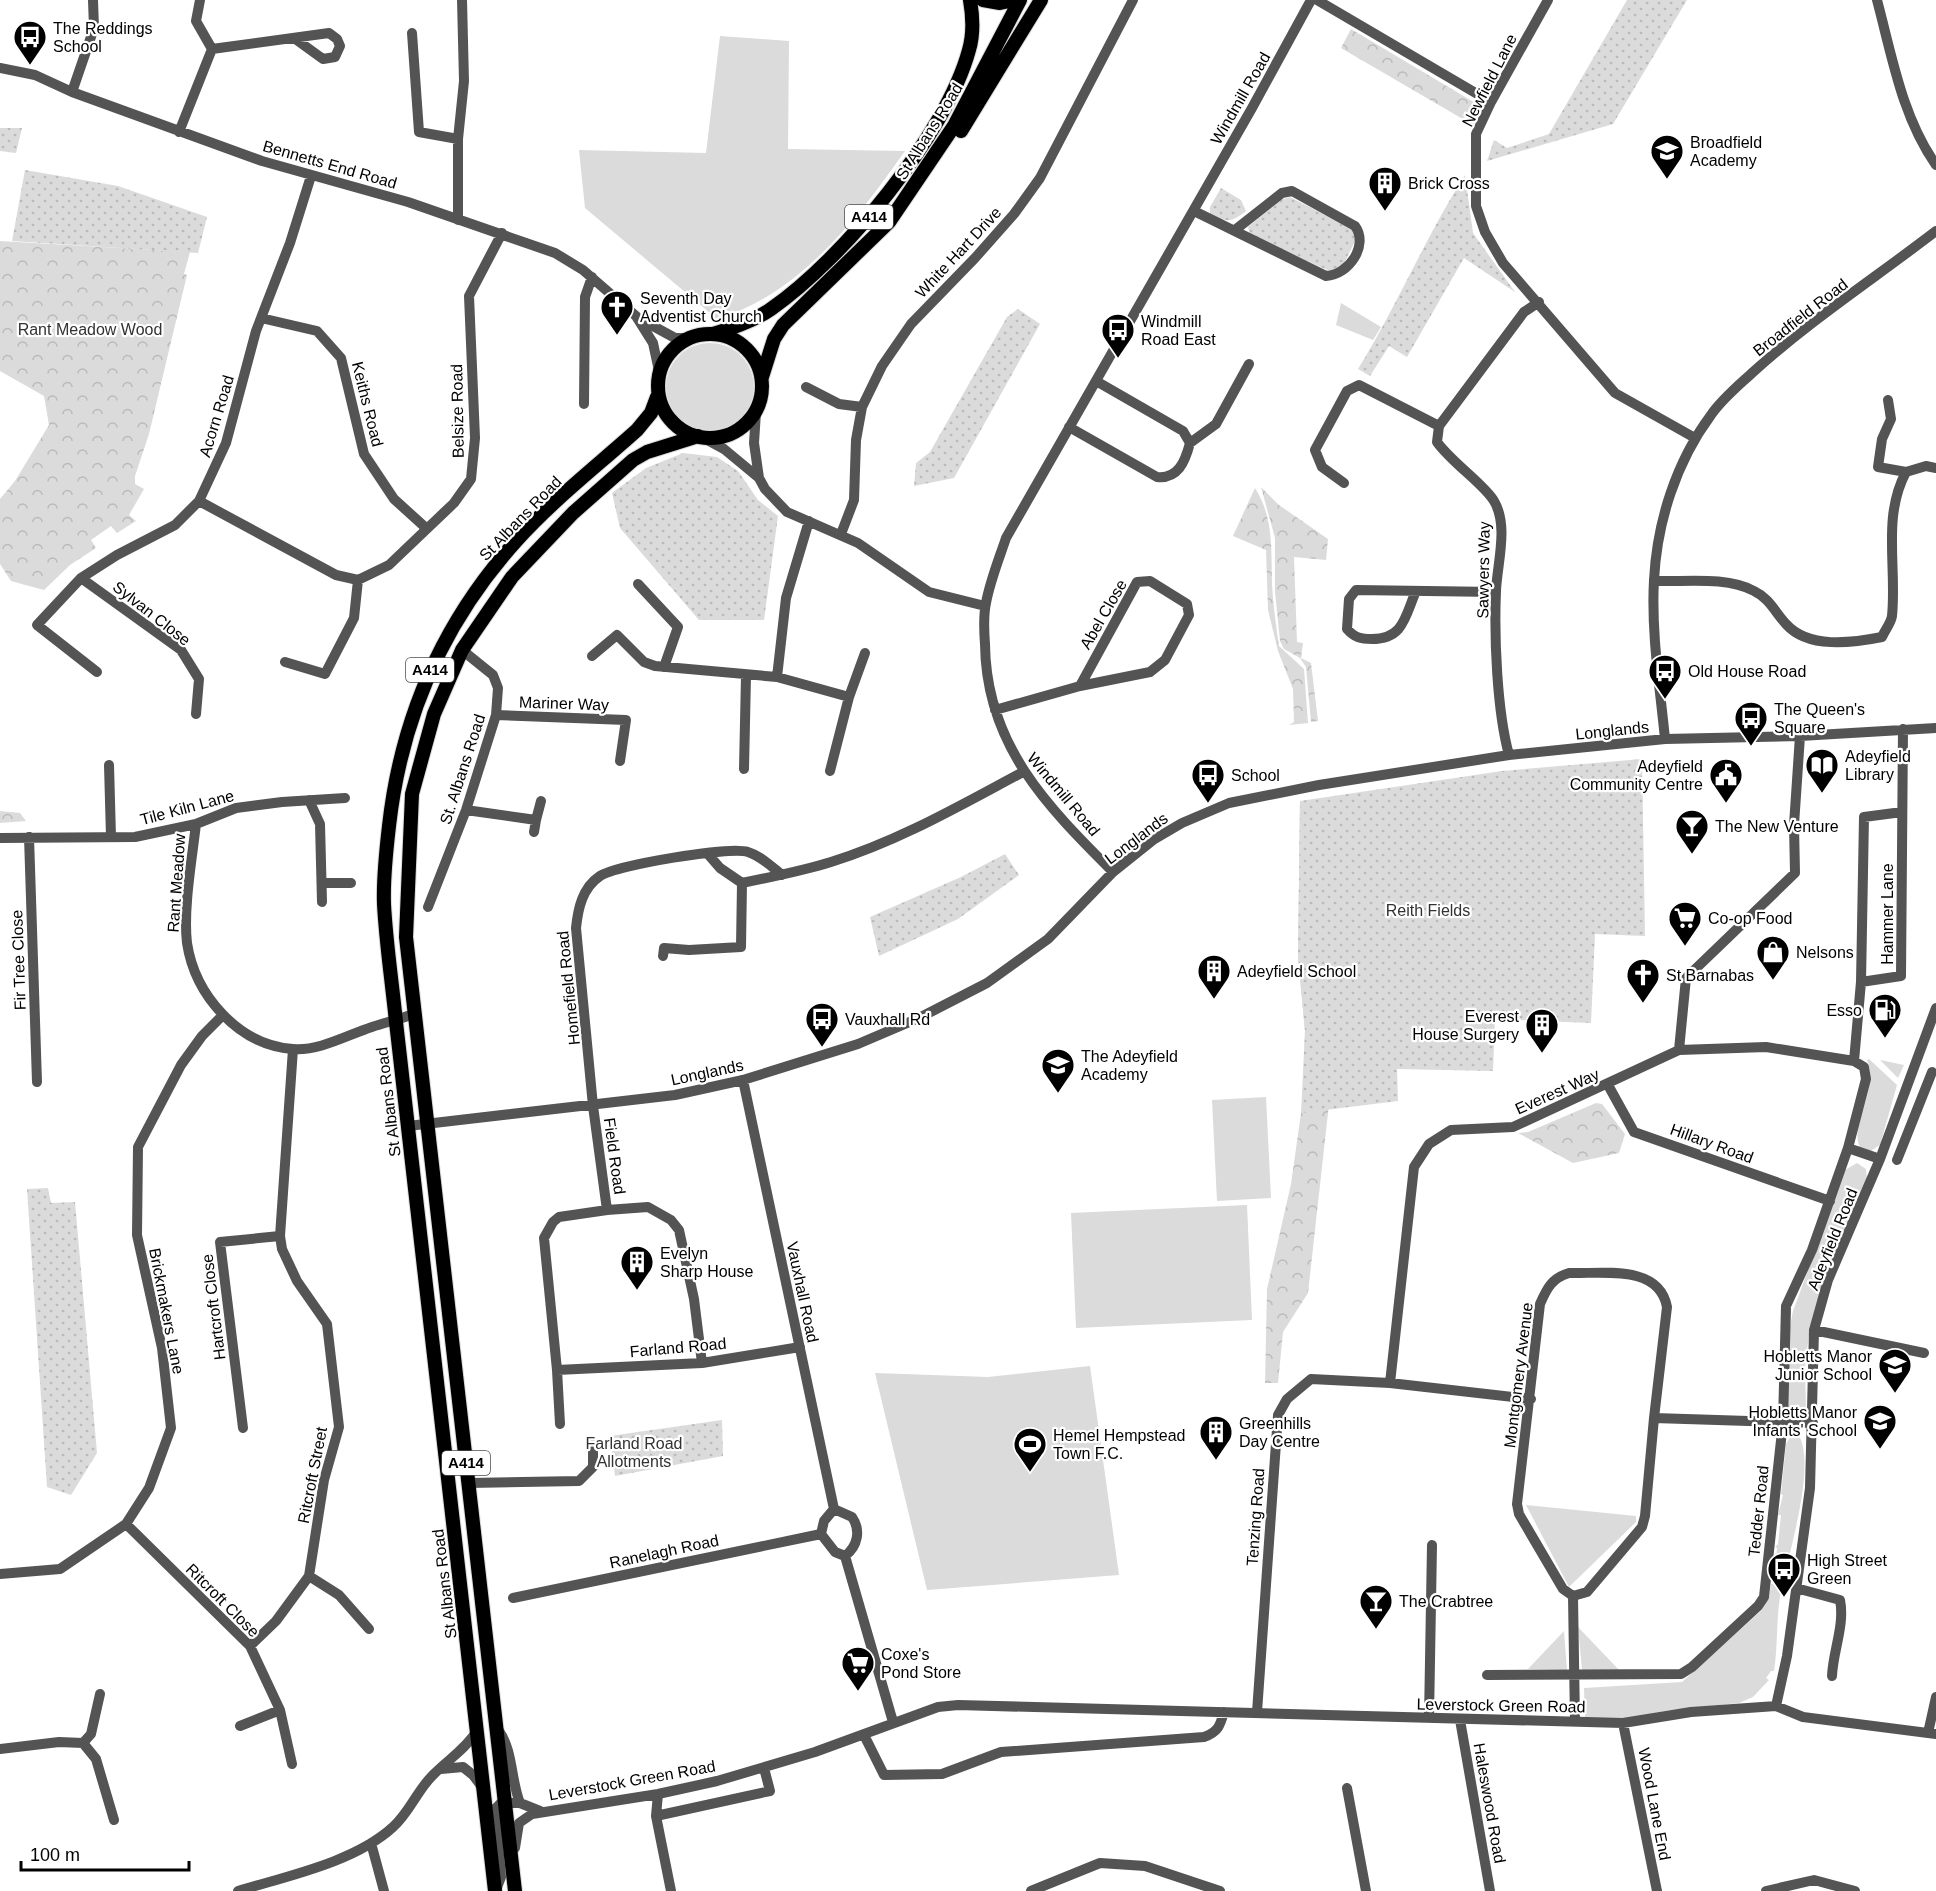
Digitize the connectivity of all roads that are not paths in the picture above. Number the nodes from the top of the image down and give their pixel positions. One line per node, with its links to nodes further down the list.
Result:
1 (93, 0): 18 (street)
2 (200, 0): 16 (street)
3 (462, 0): 21 (street)
4 (970, 0): 34 (main road, St Albans Road / A414)
5 (982, 0): 6 (main road)
6 (1014, 0)
7 (1020, 0): 26 (main road, St Albans Road / A414)
8 (1041, 0): 26 (main road, A414)
9 (1133, 0): 44 (street, White Hart Drive)
10 (1311, 0): 24 (street, Windmill Road)
11 (1317, 0): 19 (street)
12 (1548, 0): 19 (street, Newfield Lane)
13 (1877, 0): 22 (street)
14 (411, 33): 21 (street)
15 (294, 38): 16 (street)
16 (212, 49): 20 (street)
17 (0, 68): 18 (street, Bennetts End Road)
18 (72, 92): 20 (street, Bennetts End Road)
19 (1491, 102): 31 (street, Newfield Lane)
20 (179, 132): 23 (street, Bennetts End Road)
21 (458, 139): 25 (street)
22 (1936, 165)
23 (311, 176): 25 (street, Bennetts End Road); 33 (street, Acorn Road)
24 (1194, 211): 27 (street); 39 (street, Windmill Road)
25 (458, 220): 29 (street, Bennetts End Road)
26 (889, 222): 38 (main road, St Albans Road / A414)
27 (1235, 230): 27 (street)
28 (1936, 231): 49 (street, Broadfield Road)
29 (502, 233): 30 (street, Bennetts End Road); 57 (street, Belsize Road)
30 (592, 277): 32 (street, Bennetts End Road); 43 (street)
31 (1539, 302): 46 (street); 49 (street)
32 (636, 316): 35 (street, Bennetts End Road); 37 (street, Bennetts End Road)
33 (261, 318): 55 (street, Acorn Road); 57 (street, Keiths Road)
34 (713, 334): 35 (main road); 38 (main road)
35 (688, 338): 37 (main road)
36 (1249, 364): 50 (street)
37 (659, 371): 41 (main road)
38 (762, 377): 45 (main road)
39 (1096, 381): 47 (street, Windmill Road); 50 (street)
40 (806, 387): 44 (street)
41 (657, 397): 48 (main road); 113 (main road, St Albans Road / A414)
42 (1888, 400): 52 (street)
43 (584, 404)
44 (862, 407): 58 (street, White Hart Drive)
45 (756, 412): 48 (main road); 53 (street)
46 (1439, 426): 54 (street); 64 (street, Sawyers Way)
47 (1069, 427): 50 (street); 65 (street, Windmill Road)
48 (700, 437): 53 (street); 66 (main road, St Albans Road / A414)
49 (1695, 438): 61 (street, Broadfield Road)
50 (1190, 443)
51 (1936, 468): 52 (street)
52 (1906, 472): 61 (street)
53 (759, 478): 56 (street)
54 (1344, 483)
55 (199, 501): 59 (street, Acorn Road); 60 (street)
56 (809, 521): 58 (street); 73 (street)
57 (426, 528): 60 (street, Belsize Road)
58 (842, 534): 65 (street)
59 (81, 578): 71 (street, Acorn Road); 77 (street, Sylvan Close)
60 (358, 579): 69 (street)
61 (1654, 581): 82 (street, Broadfield Road)
62 (638, 584): 70 (street)
63 (1416, 591): 63 (street); 64 (street)
64 (1496, 592): 83 (street, Sawyers Way)
65 (985, 606): 76 (street, Windmill Road)
66 (462, 650): 78 (street, St. Albans Road); 111 (main road, St Albans Road / A414)
67 (865, 653): 75 (street)
68 (592, 656): 70 (street)
69 (285, 662)
70 (664, 668): 72 (street)
71 (97, 672)
72 (746, 676): 73 (street); 86 (street)
73 (777, 677): 75 (street)
74 (1080, 686): 74 (street, Abel Close); 76 (street, Abel Close)
75 (849, 697): 87 (street)
76 (995, 710): 88 (street, Windmill Road)
77 (196, 714)
78 (496, 715): 84 (street, Mariner Way); 92 (street, St. Albans Road)
79 (1936, 728): 80 (street, Longlands)
80 (1903, 729): 81 (street, Longlands); 93 (street, Hammer Lane)
81 (1800, 736): 82 (street, Longlands); 115 (street)
82 (1665, 739): 83 (street, Longlands)
83 (1509, 755): 101 (street, Longlands)
84 (620, 761)
85 (109, 765): 98 (street)
86 (744, 770)
87 (830, 771)
88 (1023, 772): 101 (street, Windmill Road); 102 (street)
89 (345, 798): 90 (street, Tile Kiln Lane)
90 (309, 800): 95 (street, Tile Kiln Lane); 103 (street)
91 (541, 801): 94 (street)
92 (466, 810): 94 (street); 107 (street, St. Albans Road)
93 (1902, 812): 109 (street, Hammer Lane); 109 (street, Hammer Lane)
94 (536, 820): 96 (street)
95 (196, 824): 98 (street, Tile Kiln Lane); 112 (street, Rant Meadow)
96 (534, 832)
97 (30, 837): 98 (street, Tile Kiln Lane); 99 (street, Tile Kiln Lane); 120 (street, Fir Tree Close)
98 (111, 837)
99 (0, 838)
100 (707, 853): 102 (street, Homefield Road); 105 (street); 122 (street, Homefield Road)
101 (1113, 872): 119 (street, Longlands)
102 (782, 875): 105 (street)
103 (322, 883): 104 (street); 106 (street)
104 (351, 883)
105 (742, 883): 108 (street)
106 (322, 902)
107 (428, 907)
108 (663, 956)
109 (1861, 982): 116 (street, Hammer Lane)
110 (1936, 1008): 117 (street, Adeyfield Road)
111 (416, 1013): 113 (street, Rant Meadow); 123 (main road, St Albans Road / A414)
112 (223, 1015): 114 (street, Rant Meadow); 146 (street, Brickmakers Lane)
113 (396, 1022): 114 (street, Rant Meadow); 124 (main road, St Albans Road / A414)
114 (293, 1049): 130 (street, Ritcroft Street)
115 (1679, 1050): 116 (street, Everest Way); 121 (street, Everest Way)
116 (1859, 1064): 125 (street, Tedder Road)
117 (1914, 1068): 118 (street); 126 (street, Adeyfield Road)
118 (1934, 1073): 127 (street)
119 (742, 1080): 122 (street, Longlands); 132 (street, Vauxhall Road)
120 (37, 1082)
121 (1608, 1085): 128 (street, Hillary Road); 136 (street, Everest Way)
122 (593, 1107): 123 (street, Longlands); 129 (street, Field Road)
123 (428, 1124): 124 (street, Longlands); 144 (main road, St Albans Road / A414)
124 (408, 1126): 172 (main road, St Albans Road / A414)
125 (1848, 1148): 126 (street); 128 (street, Tedder Road)
126 (1880, 1158): 131 (street, Adeyfield Road)
127 (1897, 1160)
128 (1830, 1201): 139 (street, Tedder Road)
129 (606, 1210): 134 (street, Field Road); 135 (street)
130 (280, 1236): 142 (street, Hartcroft Close); 151 (street, Ritcroft Street)
131 (1814, 1330): 133 (street); 140 (street, Adeyfield Road)
132 (800, 1347): 134 (street, Farland Road); 145 (street, Vauxhall Road)
133 (1924, 1353)
134 (702, 1363): 135 (street, Farland Road)
135 (557, 1370): 141 (street)
136 (1390, 1383): 137 (street, Tenzing Road); 164 (street, Tenzing Road)
137 (1531, 1400): 138 (street, Montgomery Avenue); 153 (street, Montgomery Avenue)
138 (1653, 1418): 139 (street); 153 (street, Montgomery Avenue)
139 (1783, 1422): 140 (street); 157 (street, Tedder Road)
140 (1813, 1423): 152 (street, Adeyfield Road)
141 (560, 1424)
142 (243, 1428)
143 (593, 1444): 144 (street)
144 (468, 1483): 173 (main road, St Albans Road / A414)
145 (834, 1509): 147 (street); 149 (street)
146 (126, 1524): 150 (street, Brickmakers Lane); 156 (street, Ritcroft Close)
147 (821, 1534): 149 (street); 154 (street, Ranelagh Road)
148 (1432, 1545): 166 (street)
149 (845, 1556): 168 (street)
150 (0, 1574)
151 (309, 1576): 155 (street); 156 (street, Ritcroft Street)
152 (1796, 1588): 159 (street); 162 (street, Adeyfield Road)
153 (1573, 1596): 157 (street)
154 (513, 1598)
155 (369, 1629)
156 (250, 1646): 163 (street, Ritcroft Close)
157 (1575, 1674): 158 (street, Tedder Road); 169 (street)
158 (1487, 1675)
159 (1832, 1676)
160 (100, 1694): 176 (street)
161 (1936, 1697): 174 (street)
162 (1776, 1707): 170 (street, Leverstock Green Road); 174 (street)
163 (280, 1710): 171 (street); 178 (street, Ritcroft Close)
164 (1257, 1712): 165 (street, Leverstock Green Road); 166 (street, Leverstock Green Road)
165 (1224, 1713): 168 (street, Leverstock Green Road); 175 (street)
166 (1429, 1718): 167 (street, Leverstock Green Road)
167 (1460, 1720): 169 (street, Leverstock Green Road); 198 (street, Haleswood Road)
168 (893, 1722): 175 (street, Leverstock Green Road)
169 (1575, 1722): 170 (street, Leverstock Green Road)
170 (1623, 1723): 199 (street, Wood Lane End)
171 (240, 1726)
172 (477, 1731): 180 (street); 181 (main road, St Albans Road / A414)
173 (499, 1731): 184 (main road, St Albans Road / A414); 185 (street)
174 (1932, 1733)
175 (864, 1735): 179 (street, Leverstock Green Road)
176 (84, 1743): 177 (street); 188 (street)
177 (0, 1749)
178 (292, 1764)
179 (764, 1768): 183 (street, Leverstock Green Road); 187 (street)
180 (438, 1770): 181 (street); 189 (street)
181 (482, 1788): 193 (main road, St Albans Road / A414)
182 (1347, 1788): 197 (street)
183 (658, 1794): 186 (street, Leverstock Green Road); 187 (street)
184 (505, 1802): 185 (street, Leverstock Green Road); 190 (main road, St Albans Road / A414); 193 (street)
185 (520, 1803): 186 (street, Leverstock Green Road)
186 (540, 1811): 190 (street, Leverstock Green Road)
187 (657, 1816): 194 (street)
188 (114, 1820)
189 (371, 1844): 191 (street); 192 (street)
190 (515, 1886)
191 (238, 1891)
192 (384, 1891)
193 (496, 1891)
194 (671, 1891)
195 (1031, 1891): 196 (street)
196 (1220, 1891)
197 (1366, 1891)
198 (1490, 1891)
199 (1657, 1891)
200 (1766, 1891): 201 (street)
201 (1855, 1891)

